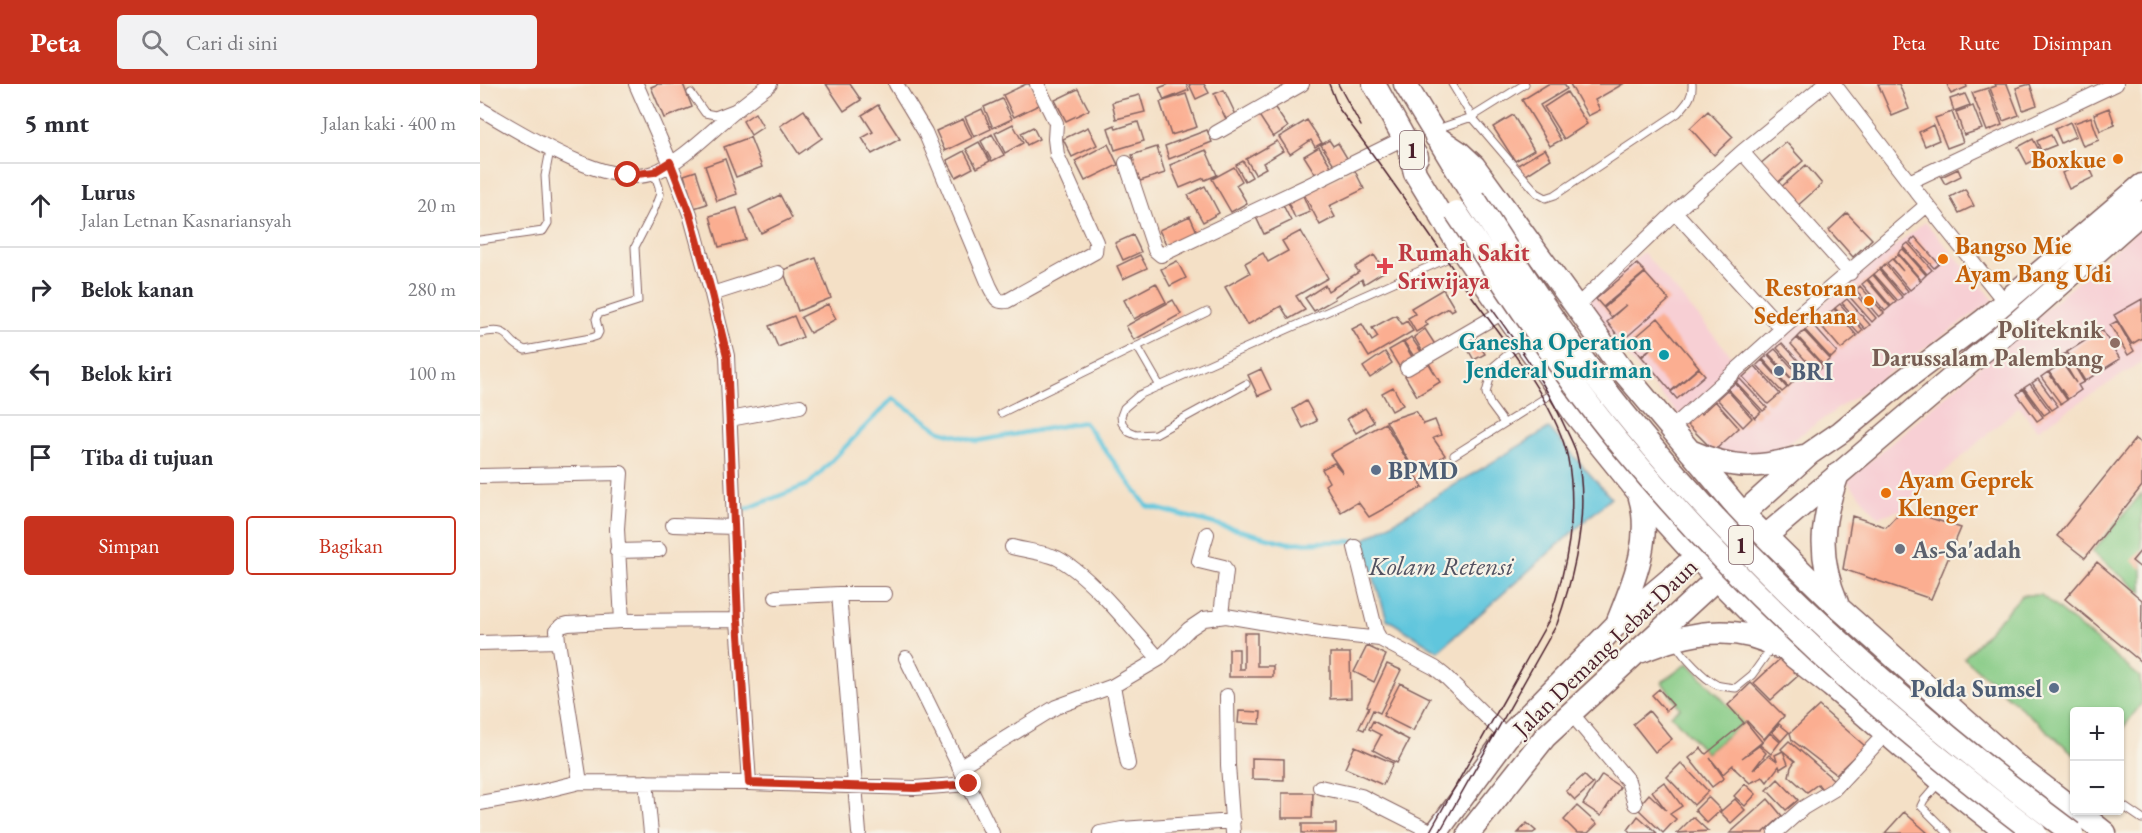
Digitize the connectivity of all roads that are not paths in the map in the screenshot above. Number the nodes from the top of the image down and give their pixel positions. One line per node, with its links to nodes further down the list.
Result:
1 (636, 84): 23 (street)
2 (770, 84): 15 (street)
3 (896, 84): 4 (street)
4 (1037, 84)
5 (1302, 84): 18 (street)
6 (1374, 84): 20 (highway, 1)
7 (1405, 84): 19 (highway, 1)
8 (1452, 84): 17 (lane)
9 (1525, 84): 17 (lane)
10 (1692, 84): 17 (lane)
11 (1825, 84): 22 (street)
12 (1834, 84): 26 (street)
13 (2116, 84): 26 (street)
14 (691, 93): 15 (lane)
15 (747, 102): 23 (street)
16 (480, 109): 21 (street)
17 (1472, 117): 19 (lane)
18 (1216, 133)
19 (1434, 134): 28 (highway, 1); 38 (highway)
20 (1406, 141): 24 (street); 28 (highway, 1); 33 (highway)
21 (550, 150): 25 (street); 32 (lane)
22 (1742, 152): 30 (street); 35 (street)
23 (670, 162): 25 (street); 36 (street)
24 (1126, 163)
25 (654, 172): 42 (lane)
26 (1909, 182): 29 (street)
27 (2142, 185): 37 (highway)
28 (1465, 205): 123 (highway, 1, bridge); 124 (highway, 1, bridge)
29 (1927, 205): 35 (street); 37 (street)
30 (1675, 212): 38 (street); 41 (street)
31 (2142, 212): 59 (highway, Jalan Demang Lebar Daun)
32 (480, 240)
33 (1463, 252): 40 (highway); 48 (lane)
34 (778, 273): 36 (street)
35 (1850, 273): 41 (street)
36 (712, 294): 53 (street)
37 (2005, 302): 57 (highway)
38 (1576, 308): 46 (highway)
39 (1207, 312): 44 (lane)
40 (1503, 312): 43 (highway); 45 (street)
41 (1782, 330): 55 (street)
42 (480, 333)
43 (1525, 343): 49 (highway); 54 (lane)
44 (1137, 346): 48 (lane); 51 (lane)
45 (1407, 368)
46 (1626, 375): 52 (highway); 55 (highway)
47 (1246, 384): 48 (lane)
48 (1160, 386)
49 (1558, 390): 52 (highway); 54 (lane)
50 (800, 406): 53 (street)
51 (1001, 413)
52 (1574, 413): 61 (highway)
53 (730, 419): 64 (street)
54 (1504, 423): 58 (lane)
55 (1672, 428): 56 (highway)
56 (1689, 450): 57 (highway); 62 (highway)
57 (1809, 454): 62 (highway, Jalan Demang Lebar Daun)
58 (1454, 455)
59 (1838, 474): 66 (highway, Jalan Demang Lebar Daun); 76 (highway)
60 (480, 476): 70 (street)
61 (1638, 492): 71 (highway); 80 (highway)
62 (1743, 514): 66 (highway); 71 (highway, Jalan Demang Lebar Daun)
63 (673, 525): 64 (street)
64 (734, 527): 78 (street)
65 (1207, 534): 77 (street)
66 (1764, 537): 72 (highway, Jalan Demang Lebar Daun); 76 (highway)
67 (1012, 547): 90 (street)
68 (1355, 547): 81 (street)
69 (659, 550): 70 (street)
70 (617, 551): 79 (street)
71 (1696, 556): 72 (highway); 80 (highway, Jalan Demang Lebar Daun)
72 (1716, 578): 87 (highway, Jalan Demang Lebar Daun); 89 (highway)
73 (839, 594): 74 (street); 75 (street); 104 (street)
74 (885, 594)
75 (776, 597)
76 (1839, 608): 83 (highway)
77 (1221, 615): 81 (street); 90 (street)
78 (738, 620): 79 (street); 102 (street)
79 (622, 621): 84 (street)
80 (1618, 623): 96 (highway, Jalan Demang Lebar Daun)
81 (1380, 639): 96 (street)
82 (1674, 639): 86 (highway); 86 (lane); 87 (highway)
83 (1875, 640): 92 (highway); 108 (highway)
84 (558, 641): 85 (street); 100 (street)
85 (480, 643)
86 (1773, 645): 89 (highway)
87 (1632, 656): 94 (highway, Jalan Demang Lebar Daun)
88 (906, 657): 98 (street)
89 (1794, 657): 92 (highway)
90 (1159, 658): 91 (street)
91 (1113, 686): 97 (street); 98 (street)
92 (1831, 686): 95 (highway)
93 (1227, 696): 112 (street)
94 (1571, 713): 107 (street); 119 (highway, Jalan Demang Lebar Daun)
95 (1886, 733): 99 (highway); 120 (street)
96 (1507, 737): 118 (highway, Jalan Demang Lebar Daun)
97 (1128, 764)
98 (959, 767): 103 (street)
99 (1941, 781): 121 (lane); 122 (highway)
100 (580, 782): 101 (street); 106 (street)
101 (646, 782): 102 (street); 114 (street)
102 (749, 783): 104 (street)
103 (969, 784): 104 (street); 116 (street)
104 (857, 786): 115 (street)
105 (1320, 787): 118 (street)
106 (480, 803)
107 (1635, 804)
108 (2070, 806)
109 (2124, 807): 111 (lane)
110 (2081, 815): 113 (highway)
111 (2142, 819)
112 (1233, 827): 117 (street)
113 (2099, 829)
114 (651, 833)
115 (859, 833)
116 (992, 833)
117 (1100, 833)
118 (1435, 833)
119 (1469, 833)
120 (1775, 833)
121 (1948, 833)
122 (2007, 833)
123 (2035, 833)
124 (2072, 833)

